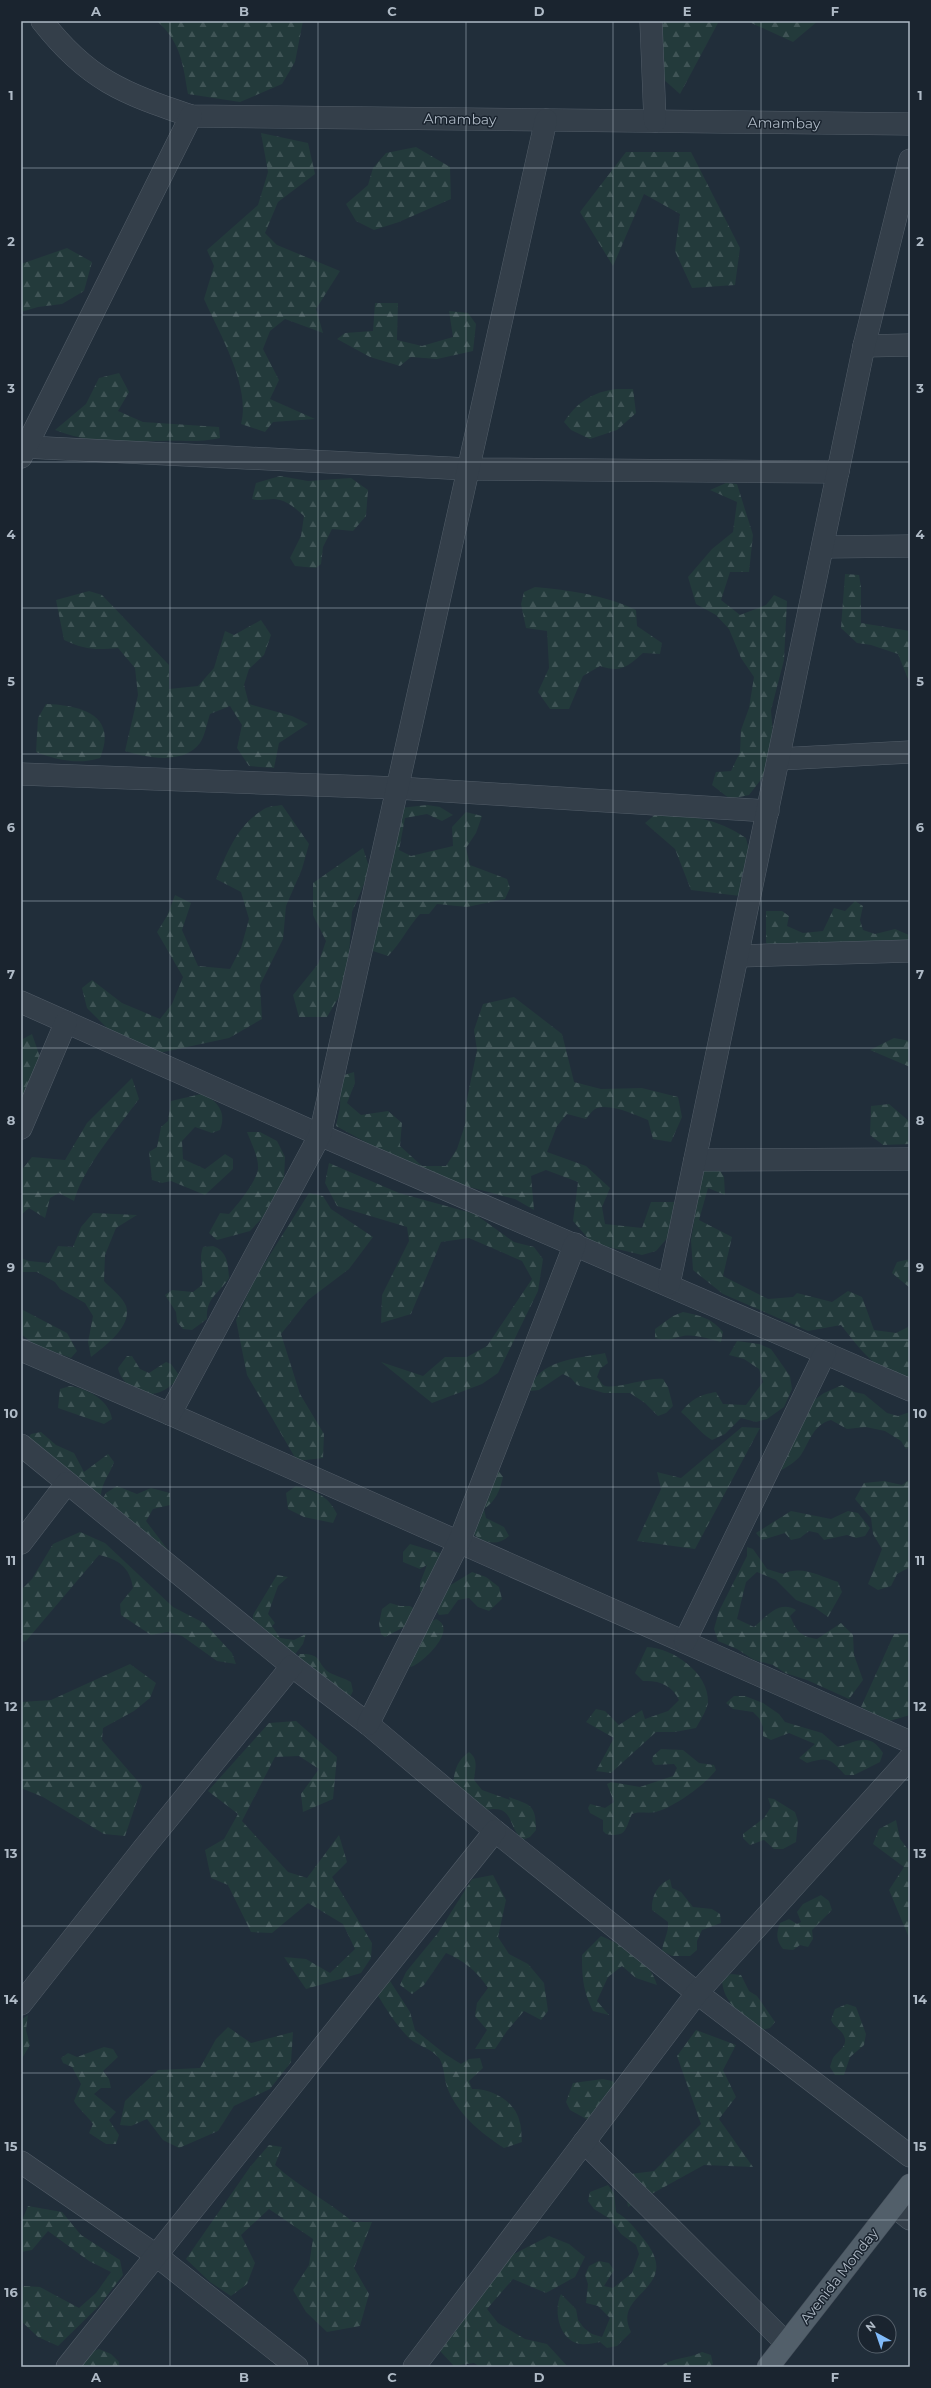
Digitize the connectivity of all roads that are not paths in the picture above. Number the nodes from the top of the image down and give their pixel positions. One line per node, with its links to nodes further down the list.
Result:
1 (42, 21): 3 (street, Amambay)
2 (651, 21): 5 (street)
3 (191, 116): 4 (street, Amambay); 10 (street)
4 (546, 120): 5 (street, Amambay); 11 (street)
5 (656, 121): 6 (street, Amambay)
6 (910, 124)
7 (910, 160): 9 (street)
8 (910, 345): 9 (street)
9 (864, 346): 12 (street)
10 (23, 450): 11 (street)
11 (468, 469): 12 (street); 18 (street)
12 (838, 472): 14 (street)
13 (910, 546): 14 (street)
14 (822, 547): 16 (street)
15 (910, 752): 16 (street)
16 (779, 759): 19 (street)
17 (21, 774): 18 (street)
18 (397, 788): 19 (street); 25 (street)
19 (768, 811): 21 (street)
20 (910, 952): 21 (street)
21 (738, 956): 27 (street)
22 (21, 1002): 23 (street)
23 (66, 1022): 24 (street); 25 (street)
24 (21, 1128)
25 (320, 1135): 28 (street); 33 (street)
26 (910, 1159): 27 (street)
27 (695, 1160): 29 (street)
28 (575, 1244): 29 (street); 36 (street)
29 (669, 1284): 31 (street)
30 (21, 1350): 33 (street)
31 (825, 1353): 32 (street); 38 (street)
32 (910, 1390)
33 (170, 1414): 36 (street)
34 (21, 1445): 35 (street)
35 (67, 1482): 37 (street); 39 (street)
36 (459, 1542): 38 (street); 40 (street)
37 (21, 1543)
38 (685, 1641): 41 (street)
39 (292, 1666): 40 (street); 45 (street)
40 (368, 1724): 43 (street)
41 (910, 1742)
42 (910, 1758): 44 (street)
43 (495, 1831): 44 (street); 51 (street)
44 (697, 1993): 46 (street); 47 (street)
45 (21, 2004)
46 (584, 2142): 52 (street); 55 (street)
47 (910, 2156)
48 (21, 2162): 51 (street)
49 (910, 2185): 50 (main road, Avenida Monday)
50 (902, 2213): 52 (main road, Avenida Monday)
51 (157, 2256): 53 (street); 54 (street)
52 (786, 2343): 56 (main road, Avenida Monday)
53 (67, 2367)
54 (297, 2367)
55 (414, 2367)
56 (768, 2367)

